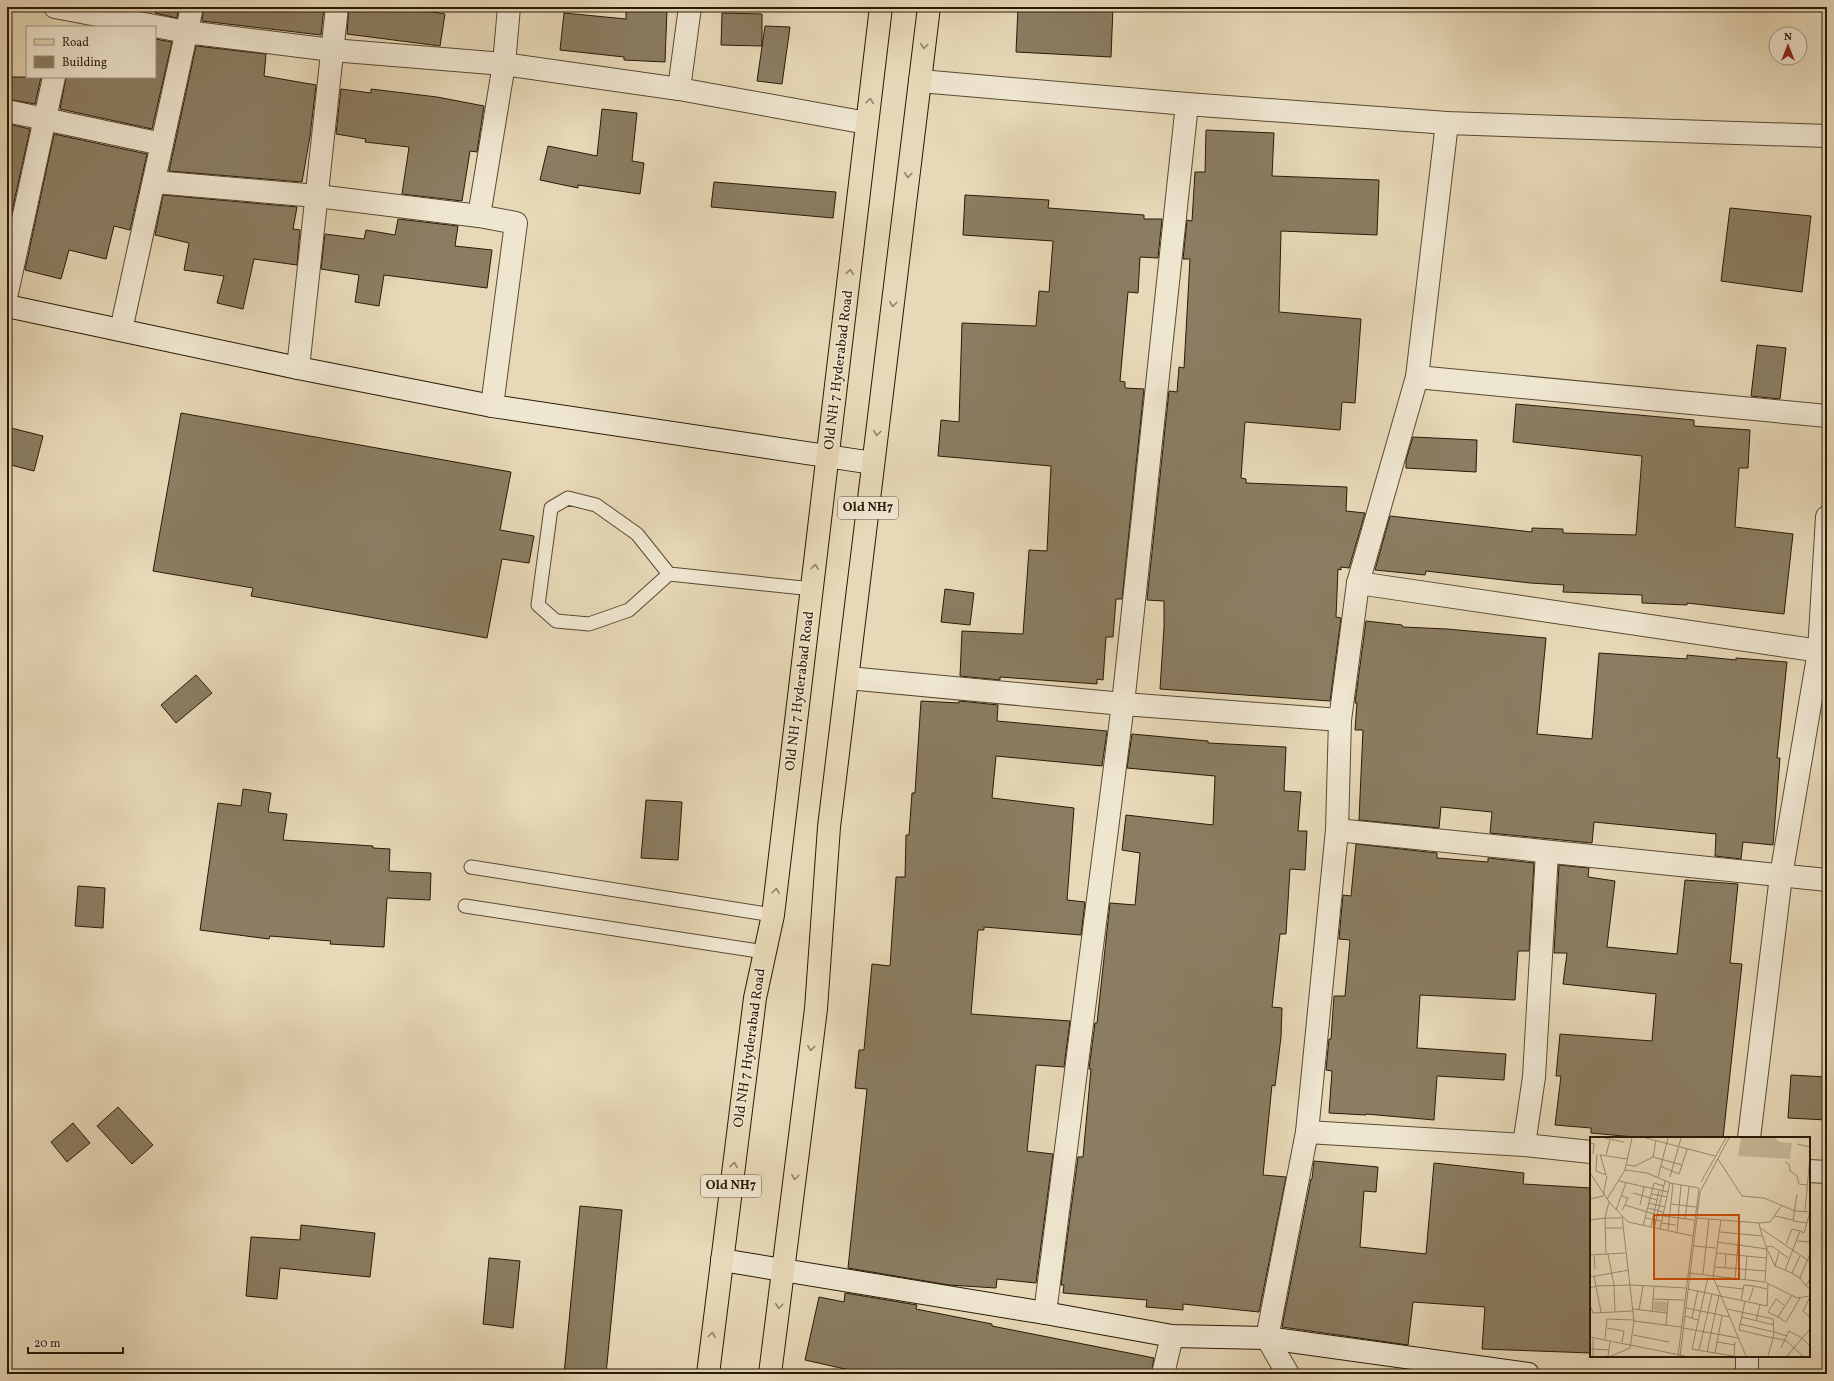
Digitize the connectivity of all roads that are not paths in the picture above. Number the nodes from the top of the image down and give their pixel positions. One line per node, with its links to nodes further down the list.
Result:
1 (192, 7): 10 (street)
2 (337, 7): 11 (street)
3 (509, 7): 12 (street)
4 (690, 7): 15 (street)
5 (881, 7): 19 (main road, Old NH 7 Hyderabad Road / Old NH7, one-way to 5)
6 (928, 7): 14 (main road, Old NH7, one-way to 14)
7 (64, 13): 8 (street)
8 (147, 26)
9 (156, 27): 10 (street)
10 (186, 32): 11 (street); 22 (street)
11 (332, 50): 12 (street); 24 (street)
12 (504, 64): 15 (street); 25 (street)
13 (54, 78): 18 (street)
14 (920, 81): 16 (street); 34 (main road, Old NH7, one-way to 34)
15 (679, 89): 19 (street)
16 (1187, 104): 20 (street); 41 (street)
17 (7, 111): 18 (street)
18 (46, 119): 22 (street); 26 (street)
19 (867, 123): 33 (main road, Old NH 7 Hyderabad Road / Old NH7, one-way to 19)
20 (1447, 123): 21 (street); 30 (street)
21 (1827, 136)
22 (162, 144): 23 (street)
23 (154, 182): 24 (street); 28 (street)
24 (317, 196): 25 (street); 29 (street)
25 (479, 216): 31 (street)
26 (7, 293)
27 (7, 306): 28 (street)
28 (121, 330): 29 (street)
29 (298, 368): 31 (street)
30 (1417, 377): 32 (street); 37 (street)
31 (492, 406): 33 (street)
32 (1827, 416)
33 (828, 457): 34 (street); 38 (main road, Old NH 7 Hyderabad Road / Old NH7, one-way to 33)
34 (873, 464): 40 (main road, Old NH7)
35 (1827, 517): 39 (street)
36 (669, 574): 36 (lane); 38 (lane)
37 (1358, 583): 39 (street); 42 (street)
38 (813, 589): 49 (main road, Old NH 7 Hyderabad Road / Old NH7, one-way to 38)
39 (1823, 652): 46 (street)
40 (848, 678): 41 (street); 58 (main road, Old NH7, one-way to 58)
41 (1123, 704): 42 (street); 59 (street)
42 (1340, 720): 43 (street)
43 (1337, 830): 44 (street); 51 (street)
44 (1547, 852): 46 (street); 53 (street)
45 (471, 867): 49 (lane)
46 (1780, 876): 47 (street); 52 (street)
47 (1827, 880)
48 (465, 906): 50 (lane)
49 (773, 915): 50 (main road, Old NH 7 Hyderabad Road / Old NH7)
50 (765, 952): 57 (main road, Old NH 7 Hyderabad Road / Old NH7, one-way to 50)
51 (1307, 1132): 53 (street); 61 (street)
52 (1749, 1137)
53 (1524, 1145): 54 (street)
54 (1590, 1152)
55 (1810, 1171): 56 (street)
56 (1827, 1172)
57 (722, 1260): 58 (street); 63 (main road, Old NH 7 Hyderabad Road / Old NH7, one-way to 57)
58 (783, 1270): 59 (street); 64 (main road, Old NH7, one-way to 64)
59 (1045, 1313): 60 (street)
60 (1172, 1336): 61 (street); 65 (street)
61 (1267, 1338): 66 (street); 67 (street)
62 (1747, 1357): 68 (street)
63 (708, 1374)
64 (770, 1374)
65 (1163, 1374)
66 (1288, 1374)
67 (1528, 1374)
68 (1747, 1374)

